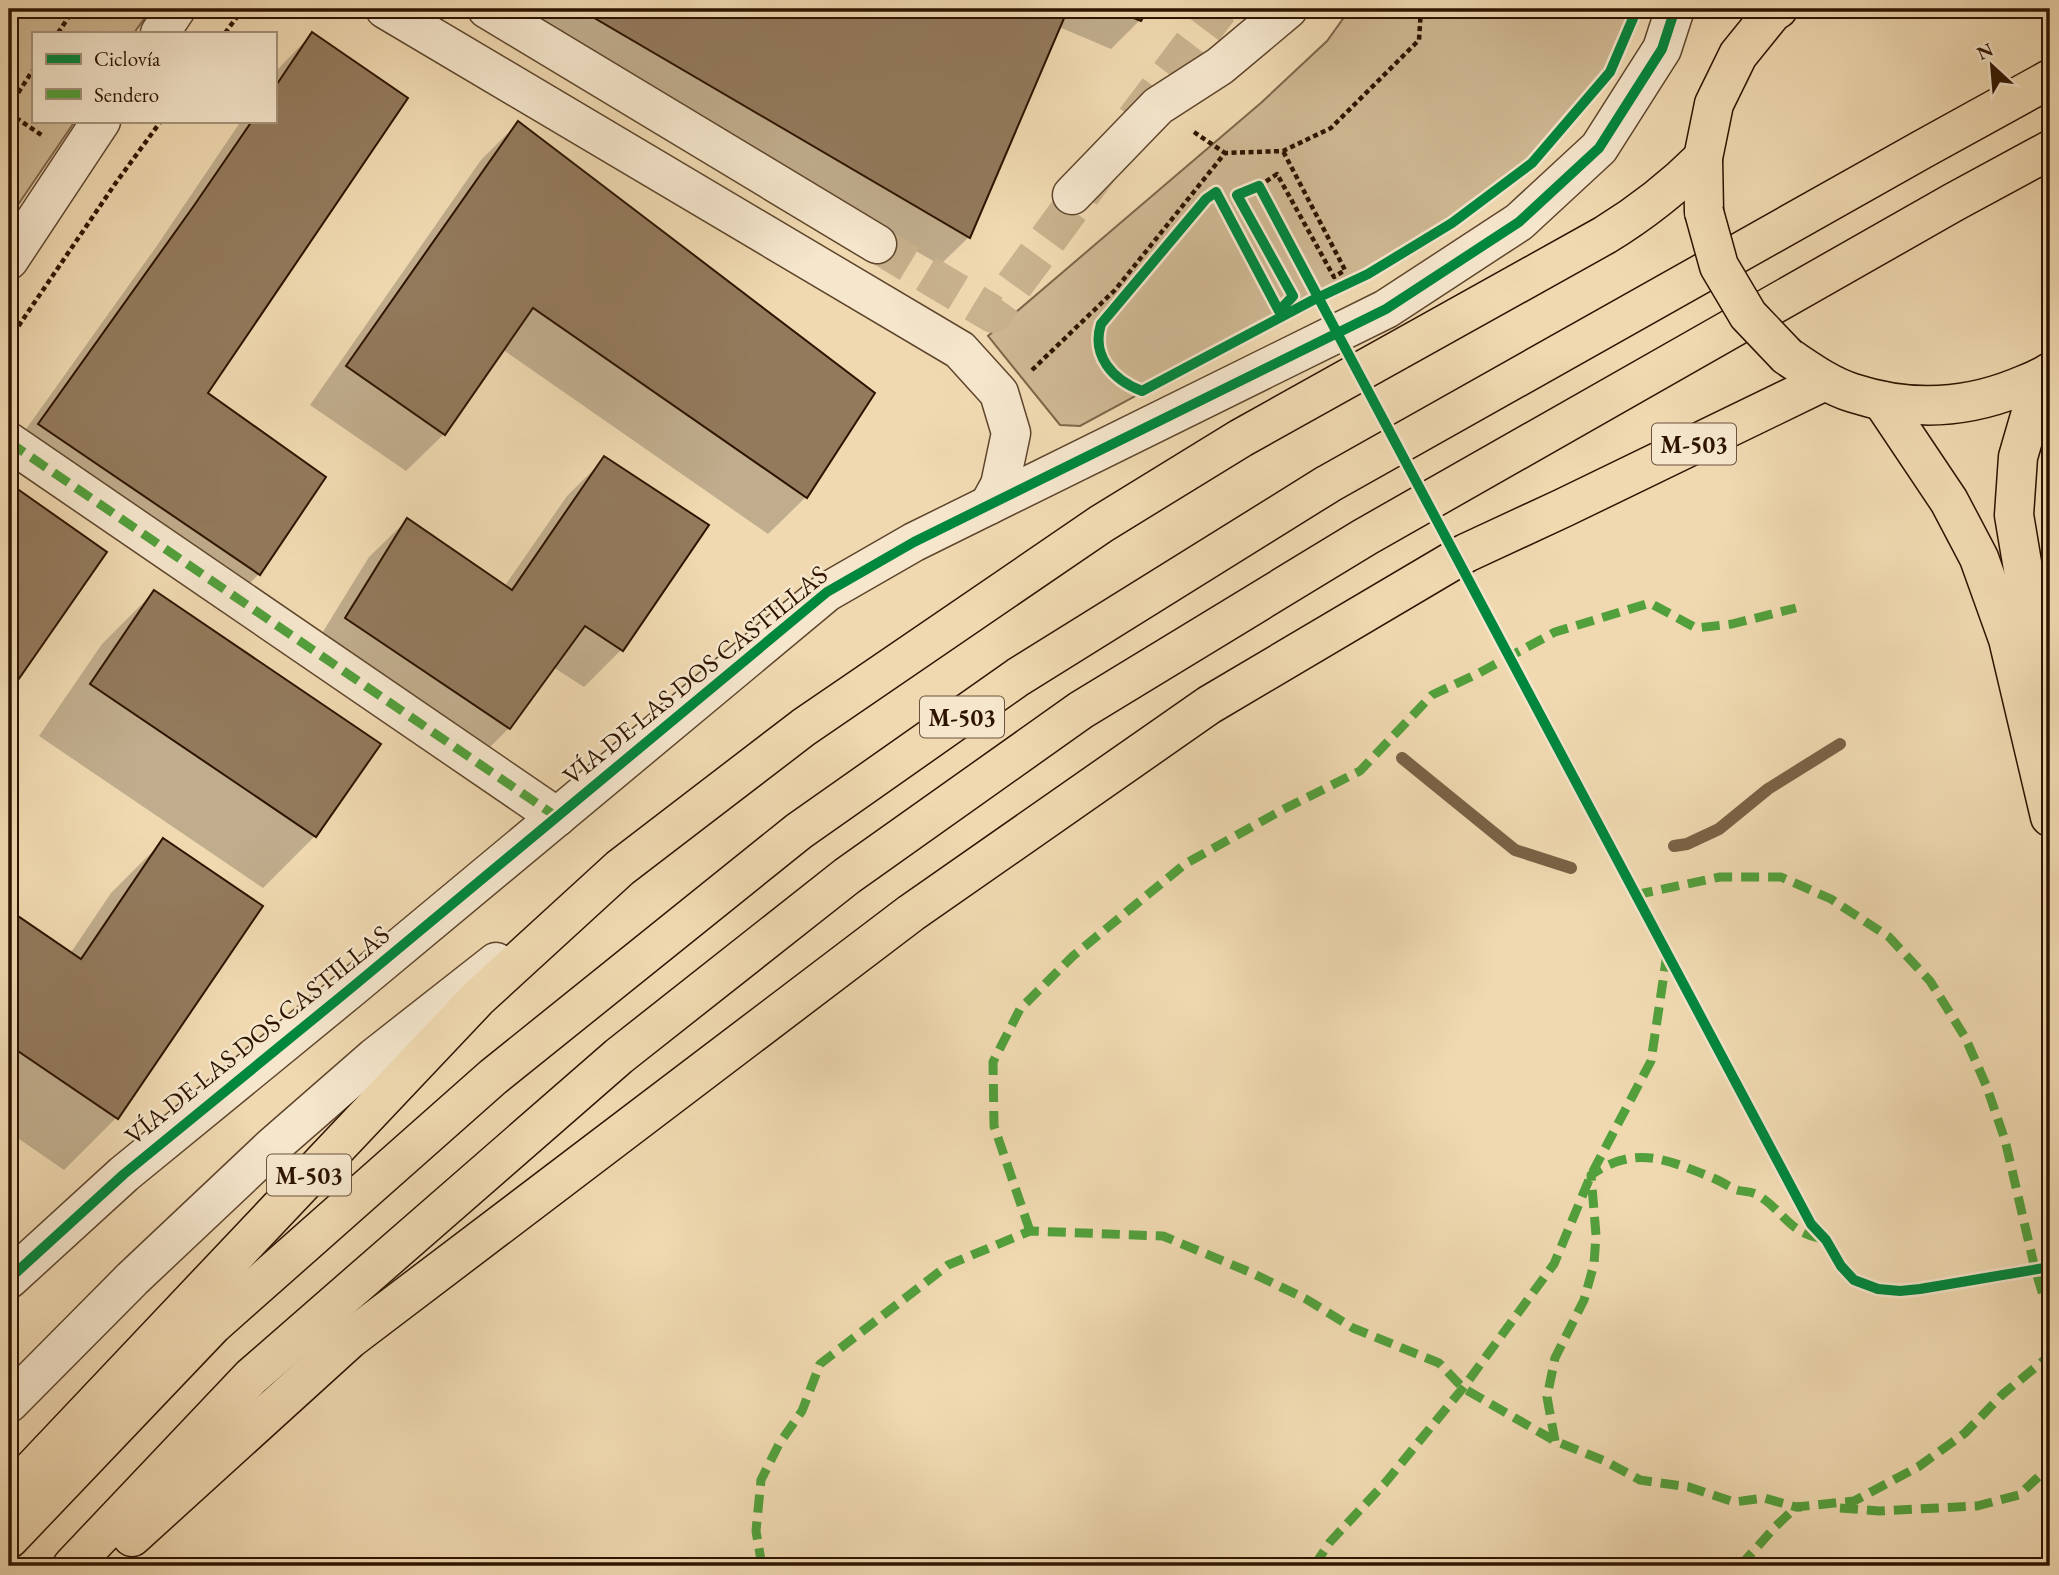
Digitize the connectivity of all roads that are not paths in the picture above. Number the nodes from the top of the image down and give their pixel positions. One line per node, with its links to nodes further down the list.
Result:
1 (176, 9): 7 (street)
2 (384, 9): 19 (street)
3 (487, 9): 13 (street)
4 (1288, 9): 12 (street)
5 (1675, 9): 19 (street, VÍA DE LAS DOS CASTILLAS)
6 (1774, 10): 11 (main road)
7 (161, 32)
8 (2050, 79): 29 (main road, M-503)
9 (101, 122): 14 (street)
10 (2050, 150): 30 (main road, M-503)
11 (1703, 158): 16 (main road, bridge); 23 (main road, M-503)
12 (1072, 195)
13 (877, 244)
14 (9, 260)
15 (2045, 375): 17 (main road); 20 (main road)
16 (1825, 381): 17 (main road); 31 (main road, M-503)
17 (1882, 401): 22 (main road)
18 (9, 442): 21 (street)
19 (989, 505): 21 (street, VÍA DE LAS DOS CASTILLAS)
20 (2050, 730)
21 (557, 817): 25 (street, VÍA DE LAS DOS CASTILLAS)
22 (2050, 817)
23 (620, 867): 24 (street); 28 (main road, M-503)
24 (273, 1146): 26 (street); 27 (street)
25 (9, 1279)
26 (9, 1368)
27 (9, 1403)
28 (9, 1494)
29 (9, 1539)
30 (72, 1566)
31 (99, 1566)

